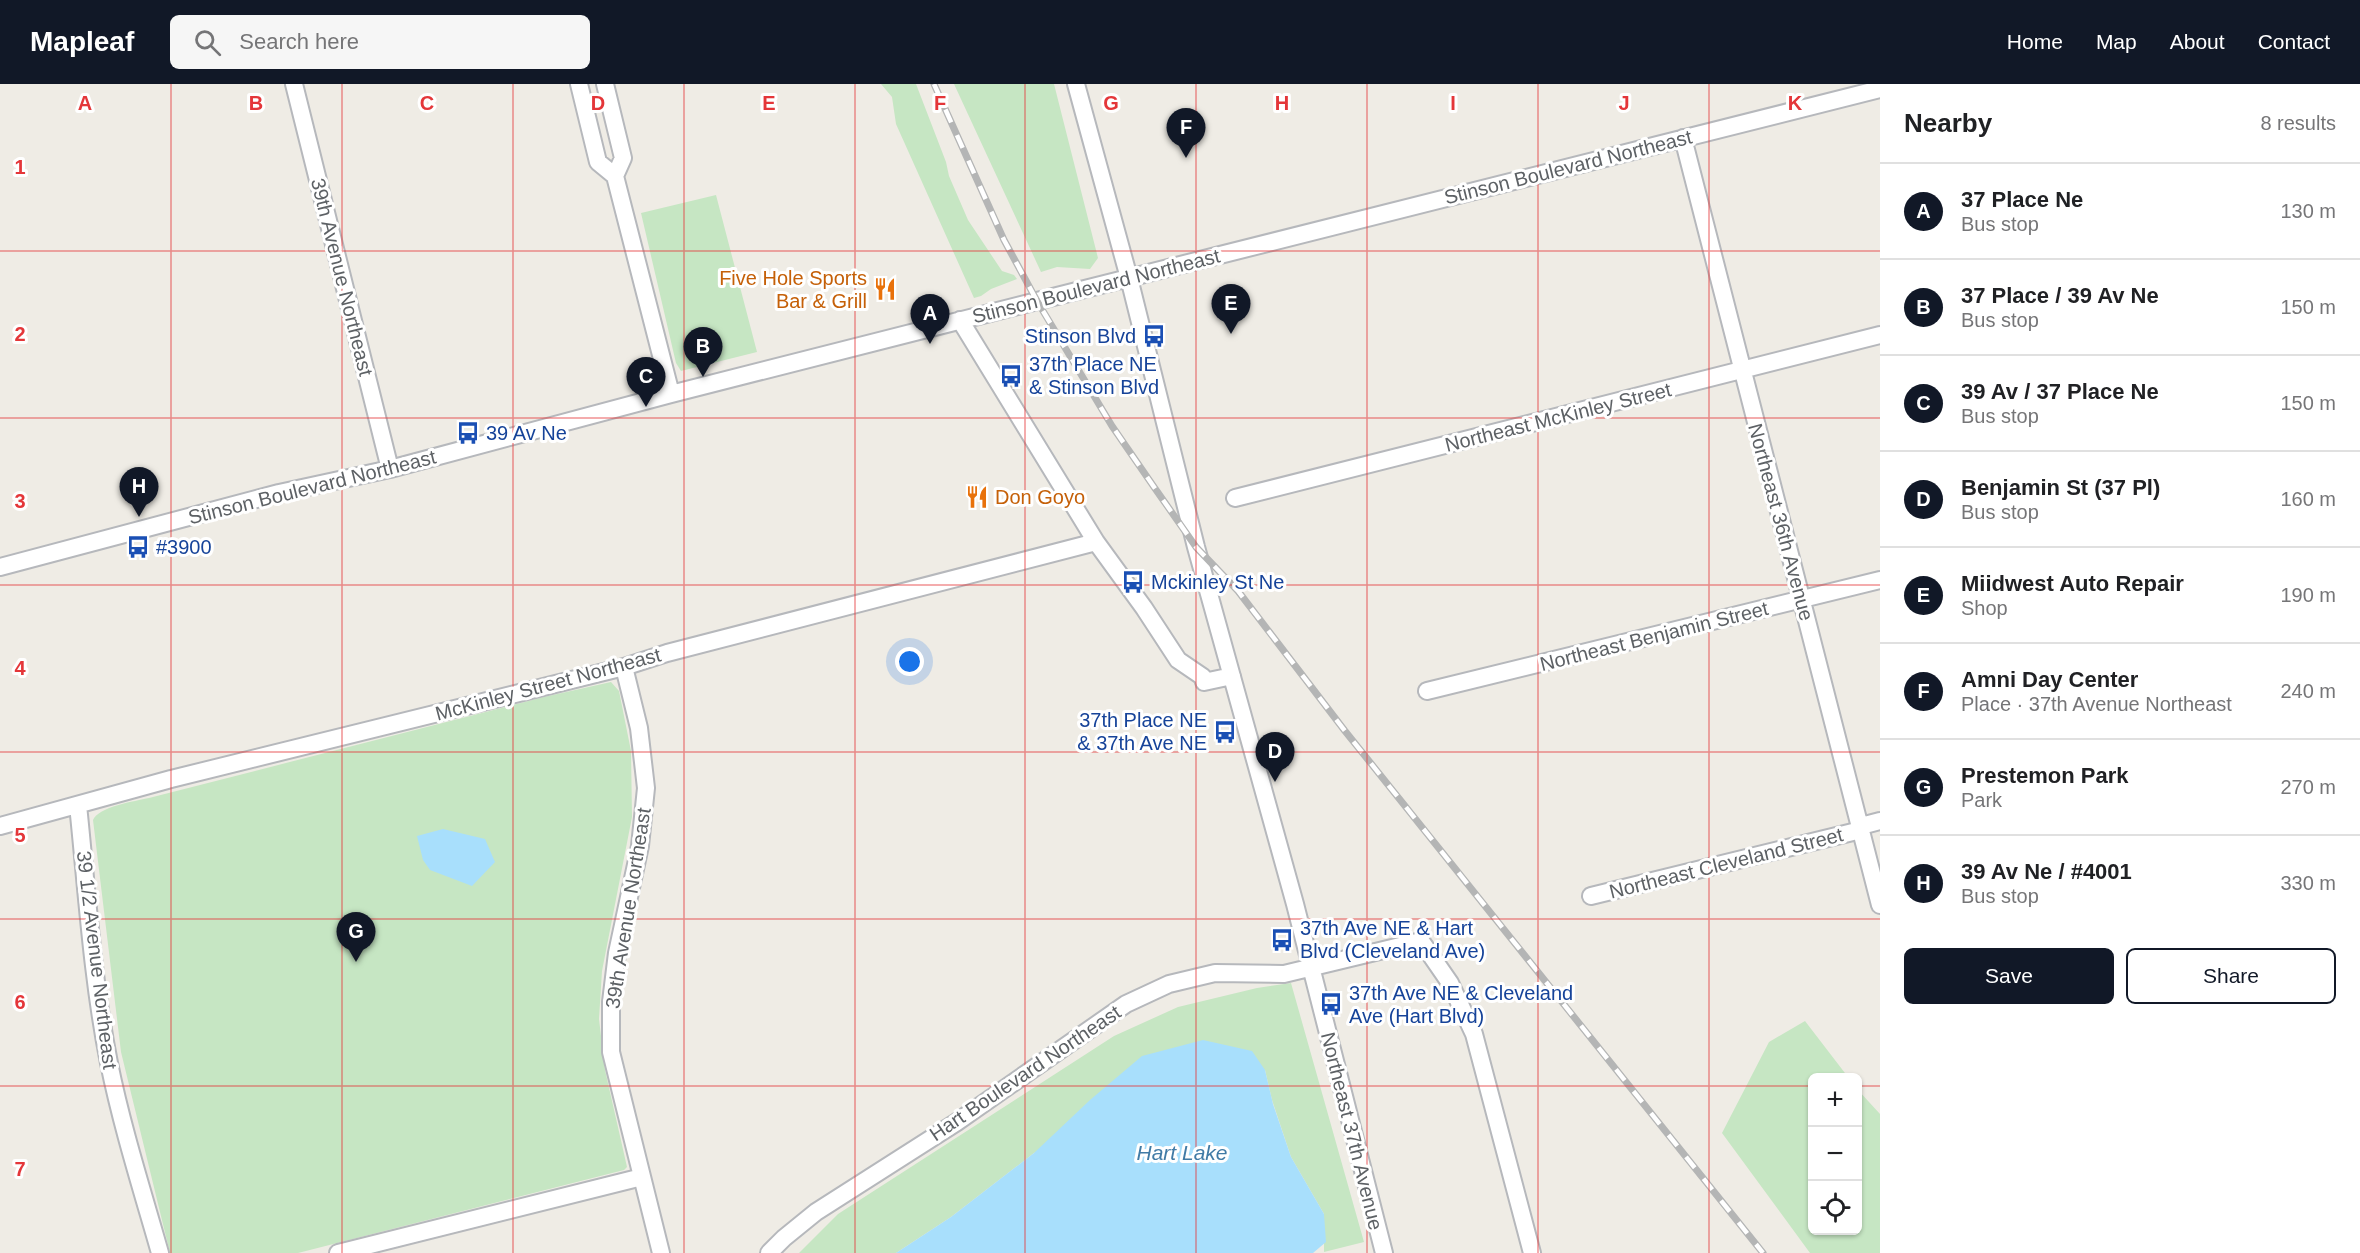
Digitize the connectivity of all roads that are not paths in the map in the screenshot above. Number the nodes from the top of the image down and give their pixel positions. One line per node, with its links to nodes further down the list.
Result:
1 (294, 84): 13 (street, 39th Avenue Northeast)
2 (579, 84): 7 (street)
3 (604, 84): 7 (street)
4 (1076, 84): 8 (street, Northeast 37th Avenue)
5 (1880, 89): 6 (street, Stinson Boulevard Northeast)
6 (1683, 138): 8 (street, Stinson Boulevard Northeast); 11 (street, Northeast 36th Avenue)
7 (615, 176): 12 (street)
8 (1129, 278): 9 (street, Stinson Boulevard Northeast); 20 (street, Northeast 37th Avenue)
9 (960, 320): 12 (street, Stinson Boulevard Northeast); 15 (street)
10 (1880, 335): 11 (street, Northeast McKinley Street)
11 (1741, 371): 14 (street, Northeast McKinley Street); 18 (street, Northeast 36th Avenue)
12 (671, 394): 13 (street, Stinson Boulevard Northeast)
13 (390, 469): 16 (street, Stinson Boulevard Northeast)
14 (1235, 498)
15 (1096, 542): 19 (street, McKinley Street Northeast); 20 (street)
16 (0, 567)
17 (1880, 580): 18 (street, Northeast Benjamin Street)
18 (1801, 600): 21 (street, Northeast Benjamin Street); 25 (street, Northeast 36th Avenue)
19 (624, 667): 22 (street, McKinley Street Northeast); 29 (street, 39th Avenue Northeast)
20 (1232, 676): 28 (street, Northeast 37th Avenue)
21 (1427, 691)
22 (78, 805): 24 (street, McKinley Street Northeast); 30 (street, 39 1/2 Avenue Northeast)
23 (1880, 821): 25 (street, Northeast Cleveland Street)
24 (0, 826)
25 (1861, 828): 26 (street, Northeast Cleveland Street); 27 (street, Northeast 36th Avenue)
26 (1591, 896)
27 (1880, 905)
28 (1311, 969): 33 (street, Hart Boulevard Northeast); 34 (street, Northeast 37th Avenue); 35 (street, Hart Boulevard Northeast)
29 (642, 1177): 31 (street); 32 (street, 39th Avenue Northeast)
30 (160, 1253)
31 (339, 1253)
32 (661, 1253)
33 (770, 1253)
34 (1384, 1253)
35 (1532, 1253)

